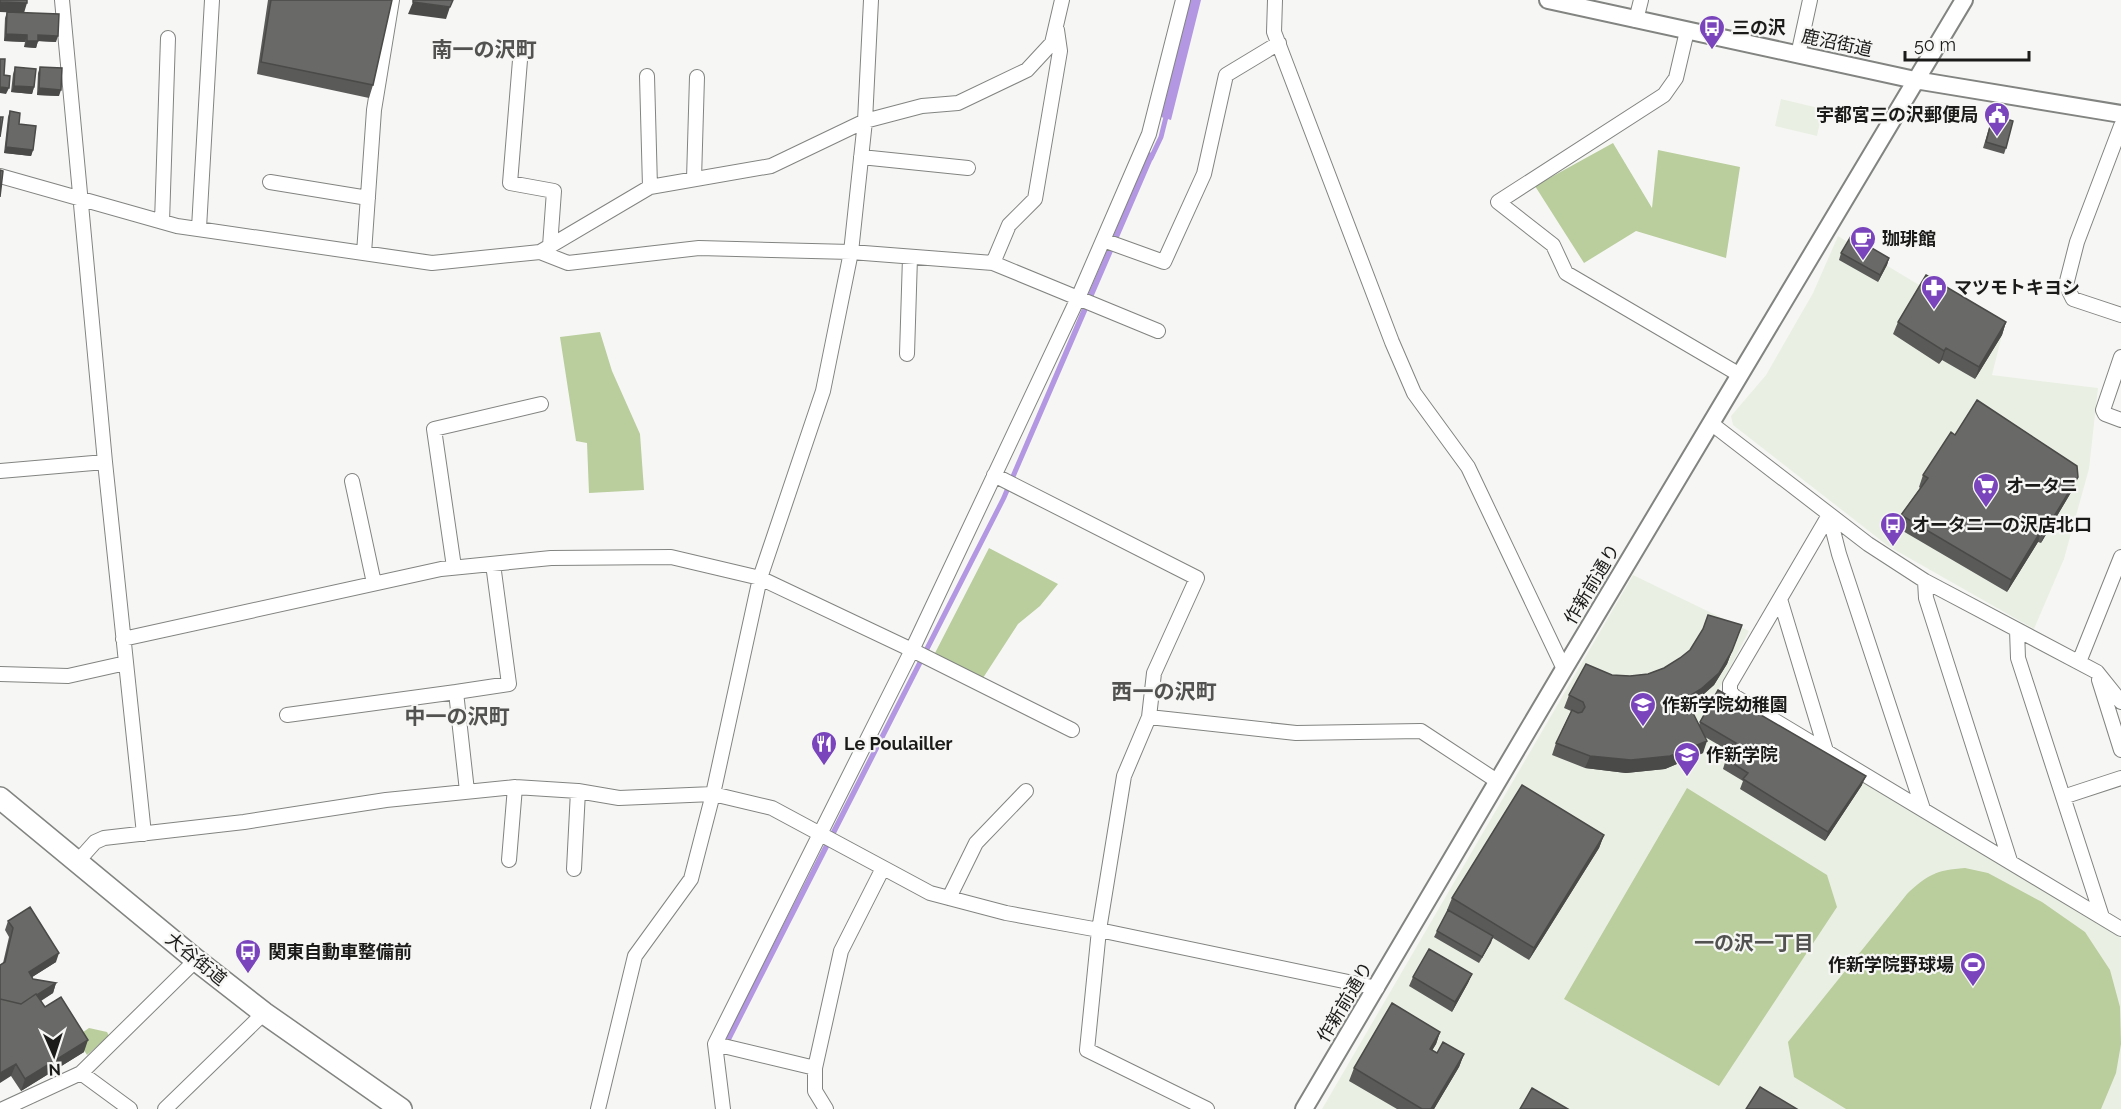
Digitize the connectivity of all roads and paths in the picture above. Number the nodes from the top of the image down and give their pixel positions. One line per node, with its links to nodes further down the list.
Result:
1 (62, 0): 32 (street)
2 (213, 0): 34 (street)
3 (392, 0): 31 (street)
4 (871, 0): 23 (street)
5 (1062, 0): 13 (street)
6 (1183, 0): 35 (street)
7 (1275, 0): 16 (street)
8 (1548, 0): 12 (street, 鹿沼街道)
9 (1641, 0): 12 (street)
10 (1810, 0): 18 (street)
11 (1964, 0): 21 (street, 作新前通り)
12 (1636, 20): 14 (street, 鹿沼街道)
13 (1056, 24): 23 (street); 40 (street)
14 (1687, 31): 18 (street, 鹿沼街道); 46 (street)
15 (168, 38): 33 (street)
16 (1279, 43): 35 (street); 67 (street)
17 (521, 48): 36 (street)
18 (1798, 55): 21 (street, 鹿沼街道)
19 (647, 76): 30 (street)
20 (698, 77): 28 (street)
21 (1915, 80): 22 (street, 鹿沼街道); 46 (street, 作新前通り)
22 (2121, 114)
23 (866, 121): 25 (street); 28 (street)
24 (2121, 126): 42 (street)
25 (861, 158): 26 (street); 37 (street)
26 (968, 168)
27 (0, 176): 32 (street)
28 (694, 179): 30 (street)
29 (270, 182): 31 (street)
30 (650, 187): 36 (street)
31 (368, 198): 38 (street)
32 (79, 199): 33 (street); 50 (street)
33 (162, 222): 34 (street)
34 (199, 228): 38 (street)
35 (1103, 240): 41 (street)
36 (545, 249): 37 (street); 38 (street)
37 (851, 252): 39 (street); 58 (street)
38 (364, 253)
39 (910, 257): 40 (street); 44 (street)
40 (993, 263): 41 (street)
41 (1078, 298): 43 (street); 52 (street)
42 (2121, 315)
43 (1158, 331)
44 (907, 354)
45 (2121, 357): 48 (street)
46 (1740, 375): 49 (street, 作新前通り)
47 (541, 404): 57 (street)
48 (2121, 420)
49 (1712, 424): 54 (street); 67 (street, 作新前通り)
50 (105, 462): 51 (street); 63 (street)
51 (0, 471)
52 (994, 475): 64 (street); 73 (street)
53 (352, 481): 60 (street)
54 (1829, 515): 59 (street); 61 (street); 86 (street)
55 (2120, 561): 65 (street)
56 (493, 564): 57 (street); 58 (street); 70 (street)
57 (454, 567): 60 (street)
58 (760, 578): 64 (street); 83 (street)
59 (1925, 582): 62 (street); 91 (street)
60 (374, 583): 63 (street)
61 (1780, 599): 76 (street); 76 (street)
62 (2017, 630): 65 (street); 84 (street)
63 (123, 639): 66 (street)
64 (912, 650): 74 (street); 88 (street)
65 (2079, 662): 68 (street)
66 (126, 663): 69 (street); 87 (street)
67 (1564, 669): 78 (street, 作新前通り)
68 (2097, 672): 71 (street); 75 (street)
69 (0, 674)
70 (456, 692): 72 (street); 80 (street)
71 (2120, 699)
72 (287, 715)
73 (1149, 717): 78 (street); 97 (street)
74 (1072, 730)
75 (2121, 750)
76 (1826, 751): 86 (street)
77 (2121, 778): 84 (street)
78 (1497, 781): 99 (street, 作新前通り)
79 (515, 787): 80 (street); 81 (street); 89 (street)
80 (467, 791): 87 (street)
81 (578, 791): 83 (street); 93 (street)
82 (1026, 791): 94 (street)
83 (713, 794): 88 (street); 108 (street)
84 (2063, 797): 95 (street)
85 (0, 798): 90 (main road, 大谷街道)
86 (1923, 809): 91 (street)
87 (144, 834): 90 (street)
88 (819, 835): 92 (street); 101 (street)
89 (509, 860)
90 (78, 861): 98 (main road, 大谷街道)
91 (2010, 861): 95 (street)
92 (883, 868): 94 (street); 102 (street)
93 (574, 869)
94 (950, 898): 97 (street)
95 (2103, 917): 96 (street)
96 (2121, 929)
97 (1099, 930): 99 (street); 111 (street)
98 (196, 960): 100 (main road, 大谷街道); 103 (street)
99 (1377, 988): 112 (street, 作新前通り)
100 (264, 1013): 106 (street); 107 (main road, 大谷街道)
101 (715, 1044): 102 (street); 109 (street)
102 (815, 1068): 110 (street)
103 (81, 1073): 104 (street); 105 (street)
104 (3, 1109)
105 (130, 1109)
106 (165, 1109)
107 (401, 1109)
108 (598, 1109)
109 (723, 1109)
110 (826, 1109)
111 (1207, 1109)
112 (1304, 1109)

